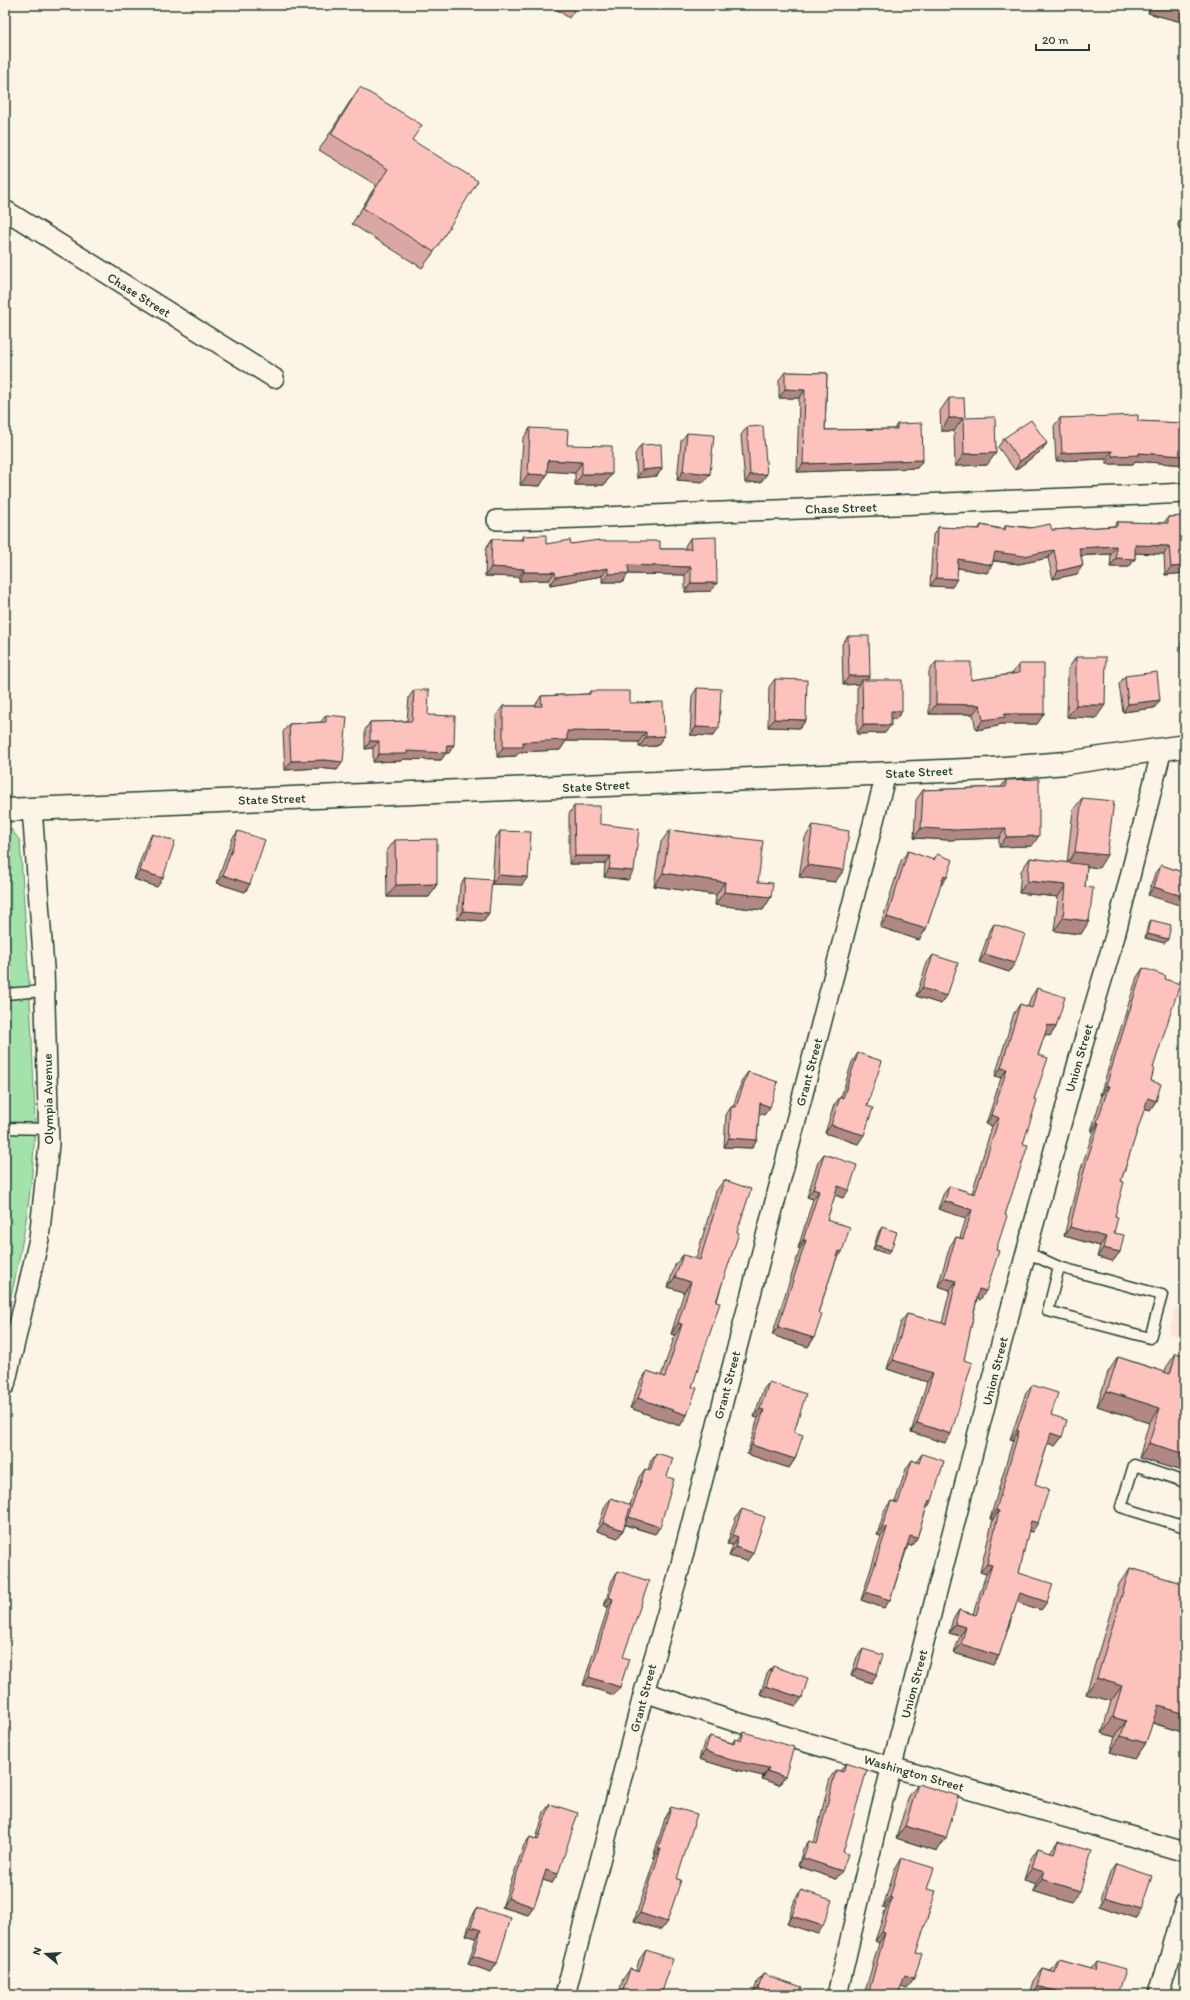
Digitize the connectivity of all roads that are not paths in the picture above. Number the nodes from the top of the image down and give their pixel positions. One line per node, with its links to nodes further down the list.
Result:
1 (5, 210): 2 (street, Chase Street)
2 (274, 378)
3 (1185, 493): 4 (street, Chase Street)
4 (497, 520)
5 (1185, 746): 6 (main road, State Street)
6 (1162, 749): 7 (main road, State Street); 14 (street, Union Street)
7 (886, 774): 8 (main road, State Street); 19 (street, Grant Street)
8 (32, 809): 9 (main road, State Street); 10 (street, Olympia Avenue)
9 (5, 810)
10 (44, 991): 11 (lane); 13 (street, Olympia Avenue)
11 (5, 994)
12 (5, 1128): 13 (lane)
13 (49, 1129): 16 (street, Olympia Avenue)
14 (1026, 1252): 15 (lane); 20 (street, Union Street)
15 (1059, 1267): 15 (lane)
16 (5, 1385)
17 (1185, 1482): 18 (lane)
18 (1185, 1527)
19 (644, 1692): 20 (street, Washington Street); 23 (street, Grant Street)
20 (893, 1767): 21 (street, Washington Street); 24 (street, Union Street)
21 (1185, 1852)
22 (1185, 1903): 25 (street)
23 (565, 1995)
24 (837, 1995)
25 (1159, 1995)

